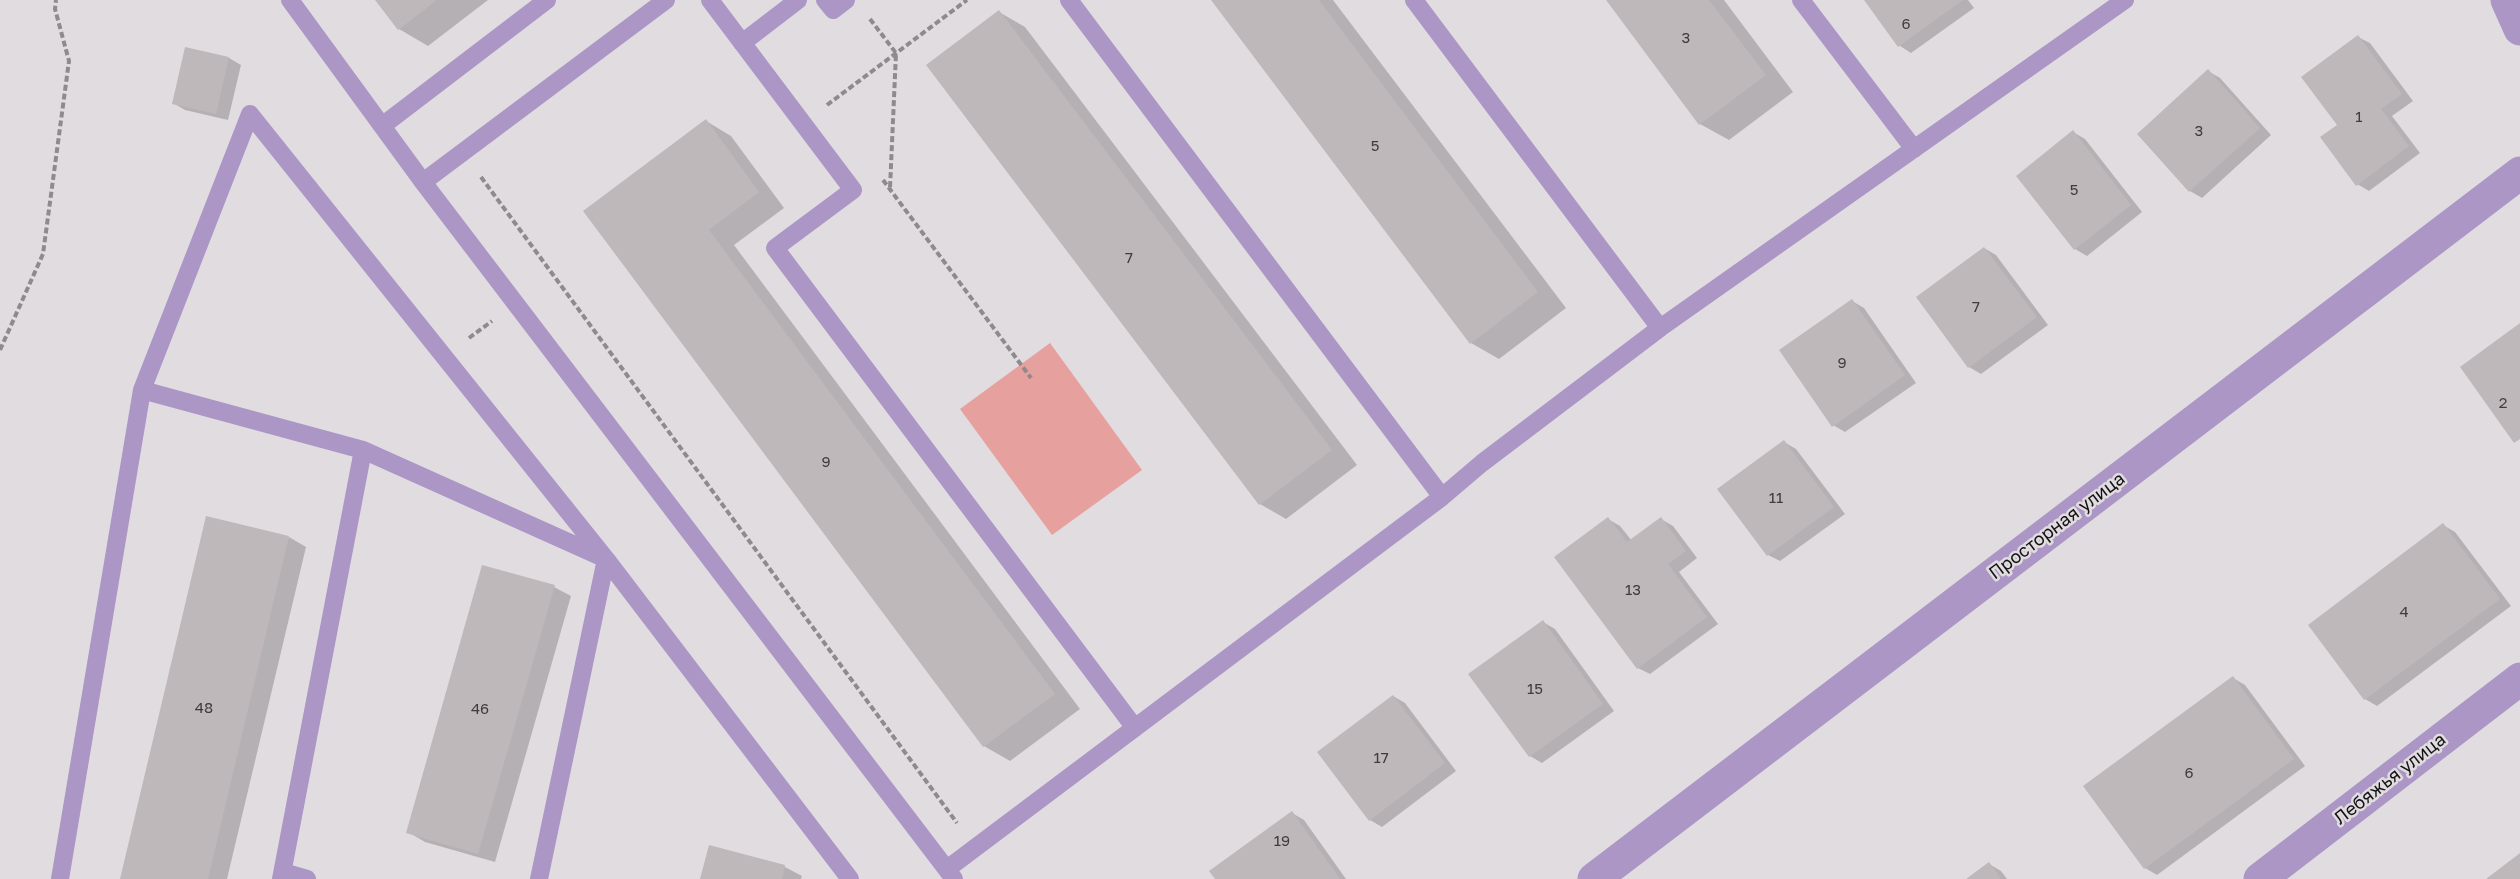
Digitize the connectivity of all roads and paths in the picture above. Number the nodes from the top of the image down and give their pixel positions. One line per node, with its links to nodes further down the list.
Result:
1 (56, 0): 31 (path)
2 (290, 0): 22 (lane)
3 (547, 0): 22 (lane)
4 (666, 0): 24 (lane)
5 (710, 0): 17 (lane)
6 (798, 0): 17 (lane)
7 (825, 0): 8 (lane)
8 (846, 0)
9 (967, 0): 18 (path)
10 (1069, 0): 36 (lane)
11 (1414, 0): 30 (lane)
12 (1801, 0): 23 (lane)
13 (2125, 0): 23 (lane)
14 (2508, 0): 16 (street)
15 (869, 18): 18 (path)
16 (2520, 29)
17 (742, 42): 21 (lane)
18 (896, 53): 19 (path); 28 (path)
19 (827, 105): 20 (path); 21 (path)
20 (834, 114)
21 (802, 123): 39 (lane)
22 (382, 126): 27 (lane)
23 (1914, 149): 30 (lane)
24 (462, 152): 27 (lane); 40 (path)
25 (876, 170): 28 (path)
26 (2520, 173): 47 (street, Просторная улица)
27 (423, 182): 29 (lane)
28 (890, 189): 33 (path)
29 (517, 304): 32 (path); 41 (lane)
30 (1660, 328): 36 (lane)
31 (0, 350)
32 (443, 356): 34 (lane); 37 (lane)
33 (1031, 378)
34 (142, 390): 35 (lane); 43 (lane)
35 (363, 450): 37 (lane); 42 (lane)
36 (1442, 497): 39 (lane)
37 (606, 559): 45 (lane); 46 (lane)
38 (2520, 679): 48 (street, Лебяжья улица)
39 (1135, 728): 40 (lane)
40 (975, 848): 41 (lane)
41 (950, 874)
42 (282, 875): 44 (lane)
43 (60, 879)
44 (306, 879)
45 (539, 879)
46 (850, 879)
47 (1594, 879)
48 (2260, 879)

